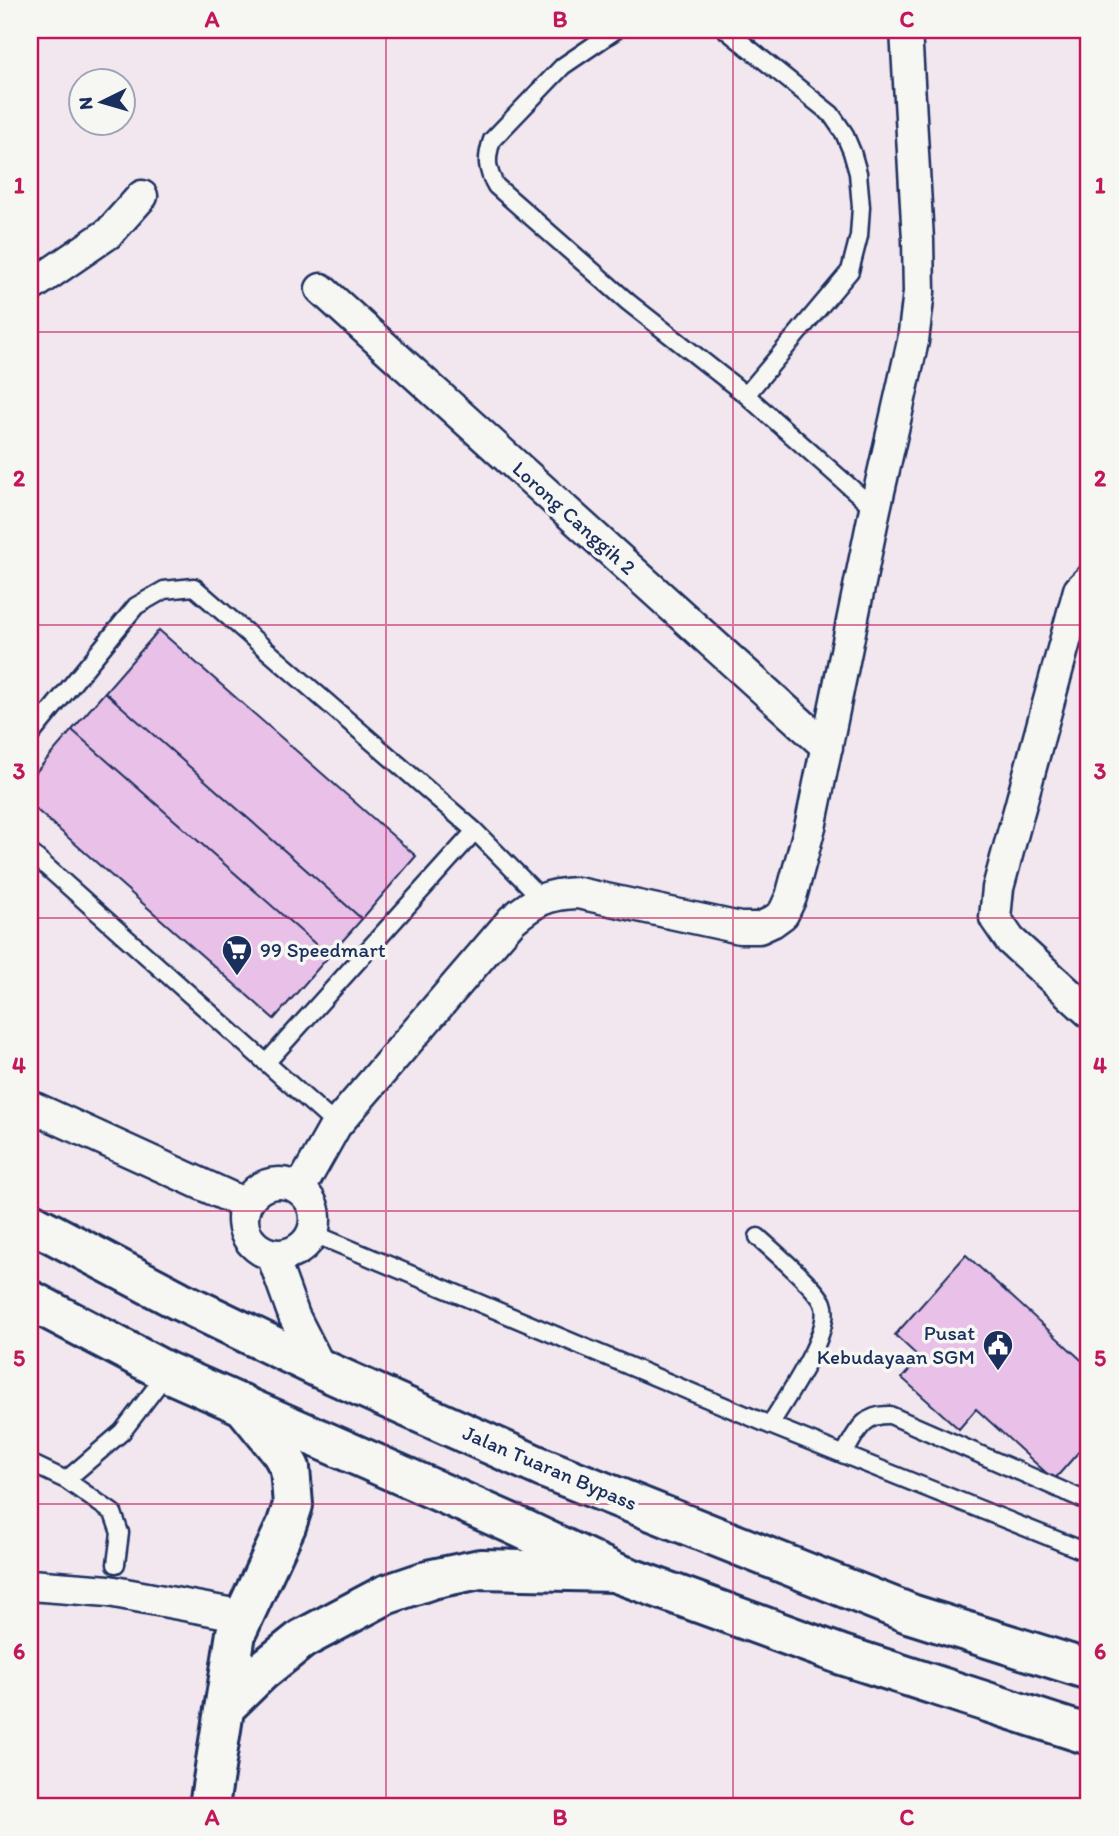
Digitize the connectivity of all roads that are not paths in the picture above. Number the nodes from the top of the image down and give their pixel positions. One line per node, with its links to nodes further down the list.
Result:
1 (616, 30): 7 (lane)
2 (726, 30): 7 (lane)
3 (906, 30): 8 (street)
4 (142, 196): 5 (street)
5 (30, 287)
6 (321, 289): 11 (street, Lorong Canggih 2)
7 (746, 394): 8 (lane)
8 (875, 509): 11 (street)
9 (1089, 580): 15 (street)
10 (30, 736): 12 (lane)
11 (827, 747): 14 (street)
12 (475, 831): 14 (lane); 16 (lane)
13 (30, 852): 16 (lane)
14 (541, 898): 18 (street)
15 (1089, 1012)
16 (266, 1063): 18 (lane)
17 (30, 1106): 20 (street)
18 (335, 1125): 19 (street)
19 (300, 1189): 20 (street); 22 (street)
20 (245, 1204): 24 (street)
21 (31, 1222): 26 (main road, Jalan Tuaran Bypass)
22 (312, 1233): 24 (street); 29 (lane)
23 (758, 1237): 29 (lane)
24 (272, 1255): 26 (street)
25 (30, 1300): 27 (main road)
26 (321, 1369): 39 (main road, Jalan Tuaran Bypass)
27 (167, 1372): 28 (main road); 32 (lane)
28 (242, 1404): 36 (main road); 38 (main road)
29 (770, 1425): 30 (lane)
30 (844, 1454): 33 (lane); 34 (lane)
31 (30, 1463): 32 (lane)
32 (66, 1480): 35 (lane)
33 (1089, 1502)
34 (1089, 1553)
35 (116, 1564)
36 (614, 1572): 40 (main road); 41 (main road)
37 (30, 1585): 38 (street)
38 (244, 1616): 40 (main road)
39 (1089, 1670)
40 (226, 1706): 42 (main road)
41 (1089, 1735)
42 (209, 1806)

